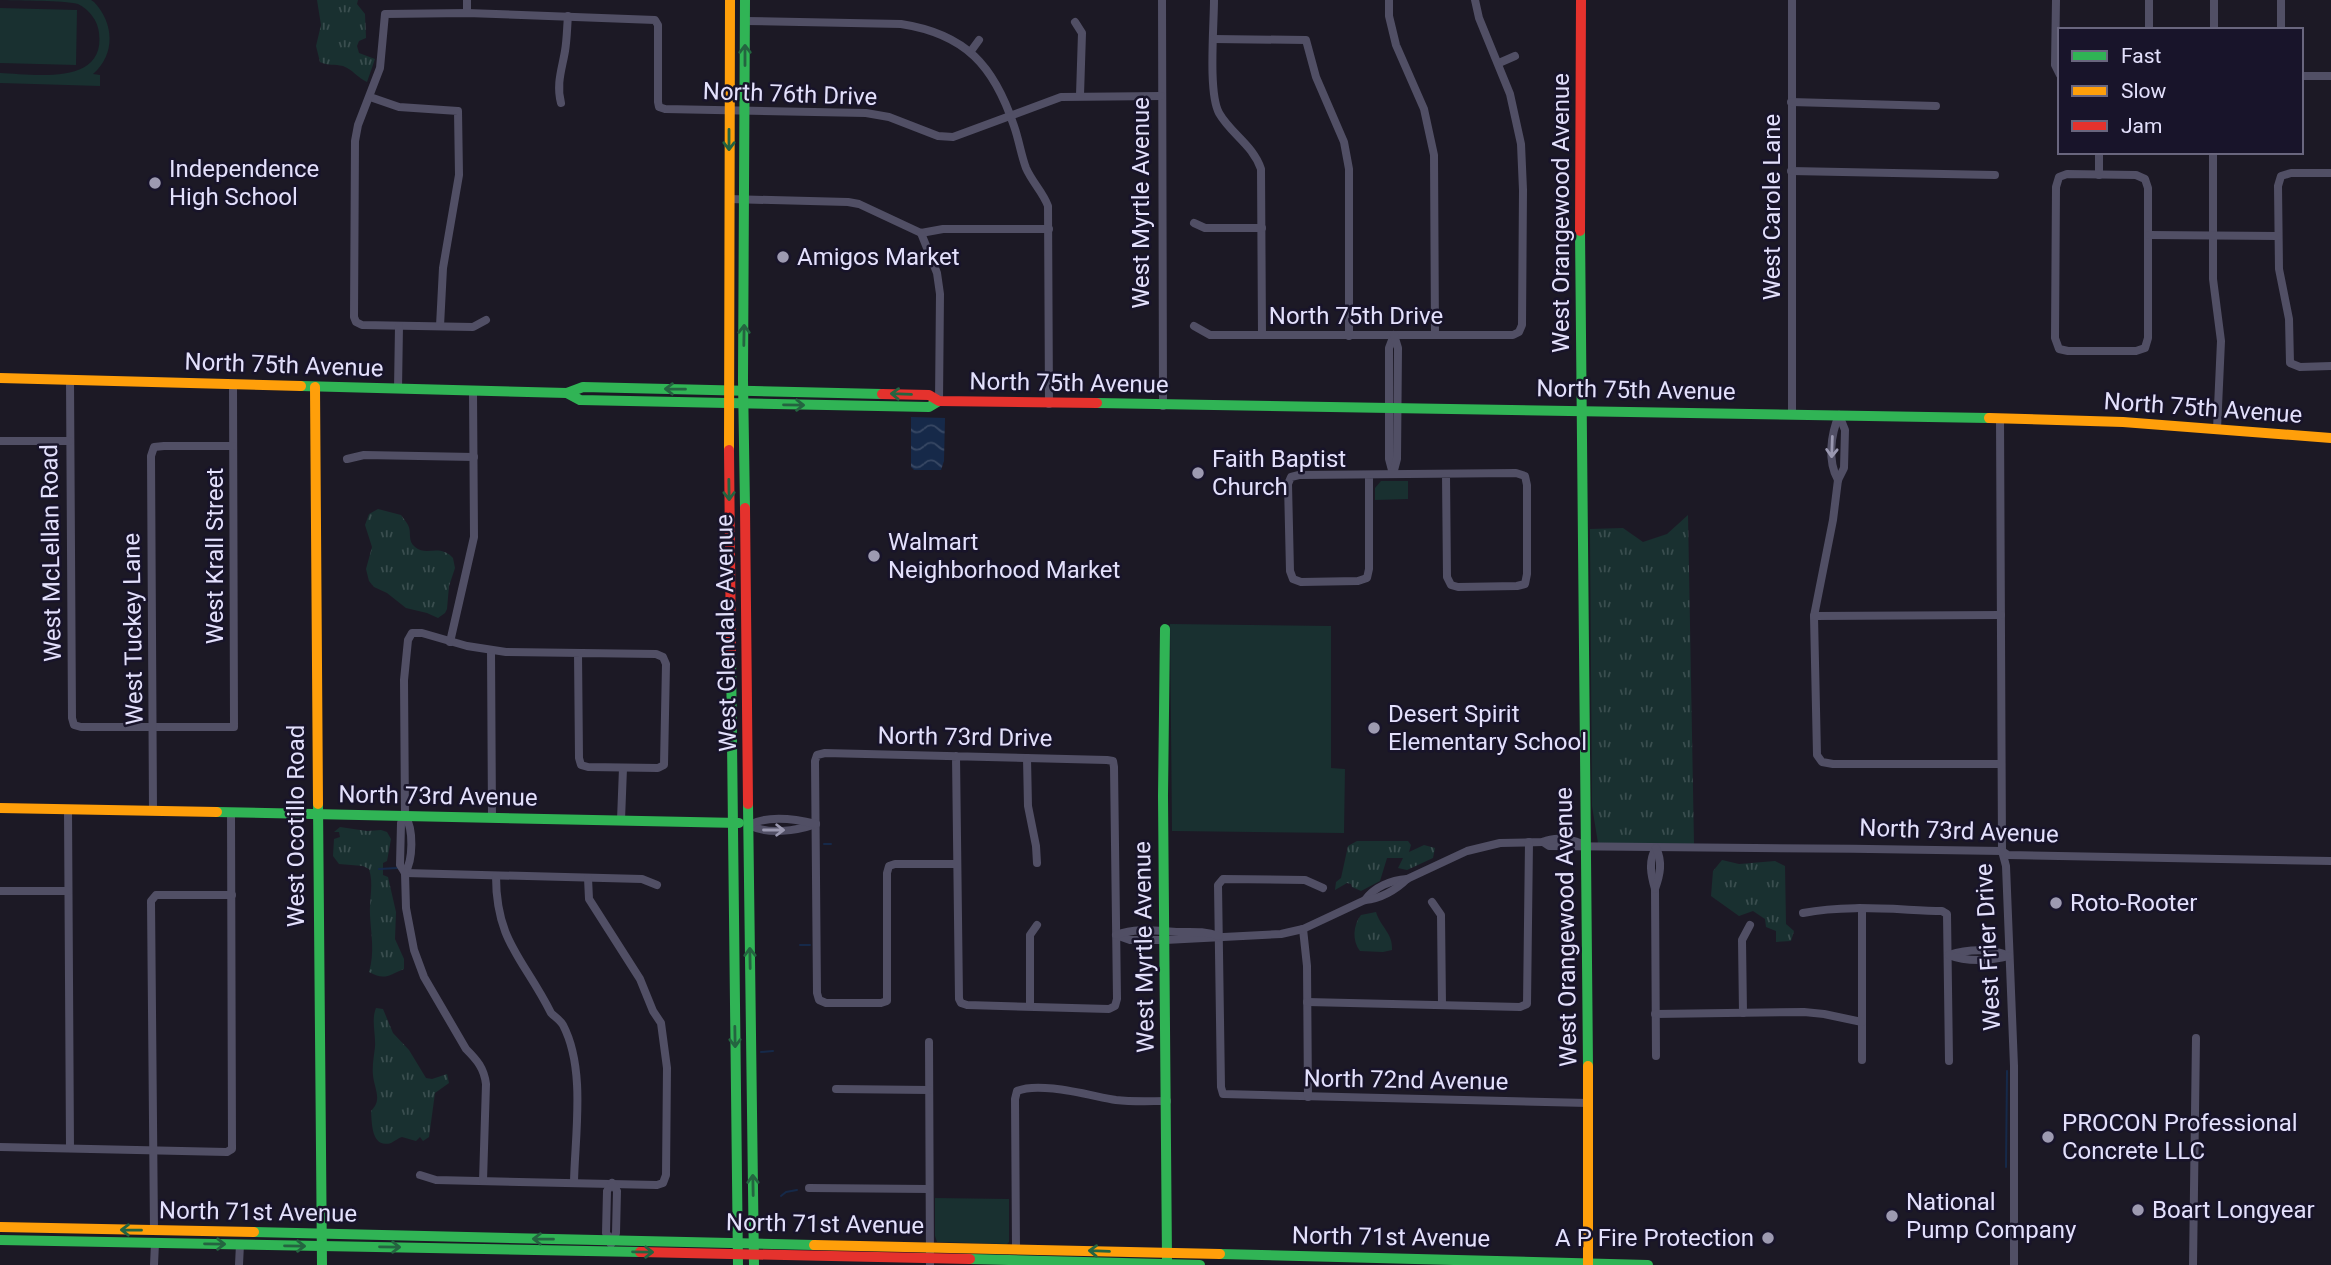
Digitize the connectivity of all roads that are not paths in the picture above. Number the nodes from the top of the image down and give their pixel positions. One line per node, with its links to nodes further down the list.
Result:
1 (467, 0): 14 (street)
2 (730, 0): 35 (street, West Glendale Avenue)
3 (746, 0): 16 (street, West Glendale Avenue)
4 (1162, 0): 30 (street, West Myrtle Avenue)
5 (1214, 0): 21 (street)
6 (1389, 0): 59 (street)
7 (1475, 0): 25 (street)
8 (1581, 0): 77 (street, West Orangewood Avenue)
9 (1792, 0): 32 (street, West Carole Lane)
10 (2056, 0): 26 (street)
11 (2149, 0): 18 (street)
12 (2214, 0): 19 (street)
13 (2281, 0): 20 (street)
14 (467, 13): 15 (street); 31 (street)
15 (568, 16): 33 (street); 35 (street, North 76th Drive)
16 (746, 22): 23 (street); 36 (street, West Glendale Avenue, one-way to 16)
17 (1075, 22): 29 (street)
18 (2149, 28)
19 (2214, 28)
20 (2281, 28)
21 (1214, 39): 47 (street); 60 (street)
22 (979, 40): 23 (street)
23 (971, 51): 37 (street)
24 (1515, 56): 25 (street)
25 (1499, 64): 59 (street, North 75th Drive)
26 (2058, 72)
27 (2303, 76): 28 (street)
28 (2331, 76)
29 (1080, 95): 30 (street, North 76th Drive); 37 (street, North 76th Drive)
30 (1161, 96): 75 (street, West Myrtle Avenue)
31 (370, 97): 54 (street); 55 (street)
32 (1791, 102): 34 (street); 40 (street, West Carole Lane)
33 (561, 103)
34 (1936, 106)
35 (729, 110): 36 (street, North 76th Drive); 44 (street, West Glendale Avenue, one-way to 44)
36 (745, 110): 37 (street, North 76th Drive); 45 (street, West Glendale Avenue)
37 (1010, 115): 48 (street)
38 (2099, 154): 43 (street)
39 (2213, 154): 51 (street)
40 (1791, 171): 42 (street); 78 (street, West Carole Lane)
41 (2331, 173): 52 (street)
42 (1995, 174)
43 (2099, 175): 50 (street); 50 (street)
44 (729, 199): 45 (street); 67 (street, West Glendale Avenue)
45 (745, 199): 49 (street); 68 (street, West Glendale Avenue, one-way to 45)
46 (1194, 223): 47 (street)
47 (1262, 228): 57 (street)
48 (1049, 229): 49 (street); 74 (street)
49 (921, 233): 71 (street)
50 (2148, 235): 51 (street)
51 (2213, 236): 52 (street); 81 (street)
52 (2278, 236): 61 (street)
53 (486, 320): 55 (street)
54 (399, 326): 55 (street); 66 (street)
55 (440, 326)
56 (1194, 326): 57 (street, North 75th Drive)
57 (1262, 335): 60 (street, North 75th Drive)
58 (1394, 335): 59 (street, North 75th Drive); 60 (street, North 75th Drive); 76 (street)
59 (1435, 335)
60 (1349, 336)
61 (2331, 366)
62 (0, 378): 63 (street, North 75th Avenue)
63 (69, 380): 64 (street, North 75th Avenue); 83 (street, West McLellan Road)
64 (233, 384): 65 (street, North 75th Avenue); 85 (street, West Krall Street)
65 (315, 387): 66 (street, North 75th Avenue); 106 (street, West Ocotillo Road)
66 (398, 389): 69 (street, North 75th Avenue)
67 (729, 390): 68 (street, North 75th Avenue); 70 (street, North 75th Avenue, one-way to 70); 72 (street, West Glendale Avenue)
68 (743, 390): 71 (street, North 75th Avenue, one-way to 68); 73 (street, West Glendale Avenue)
69 (473, 391): 70 (street, North 75th Avenue); 86 (street)
70 (567, 393): 72 (street, North 75th Avenue)
71 (939, 401): 73 (street, North 75th Avenue, one-way to 71); 74 (street, North 75th Avenue)
72 (729, 403): 73 (street, North 75th Avenue); 110 (street, West Glendale Avenue, one-way to 110)
73 (744, 403): 112 (street, West Glendale Avenue)
74 (1049, 404): 75 (street, North 75th Avenue)
75 (1163, 406): 76 (street, North 75th Avenue)
76 (1393, 407): 77 (street, North 75th Avenue); 88 (street)
77 (1583, 410): 78 (street, North 75th Avenue); 114 (street, West Orangewood Avenue)
78 (1792, 414): 79 (street, North 75th Avenue)
79 (1839, 415): 80 (street, North 75th Avenue); 91 (street)
80 (2000, 418): 81 (street, North 75th Avenue); 92 (street, West Frier Drive)
81 (2217, 429): 82 (street, North 75th Avenue)
82 (2331, 438)
83 (69, 441): 84 (street); 97 (street, West McLellan Road)
84 (0, 442)
85 (233, 446): 97 (street, West Tuckey Lane); 97 (street, West Krall Street)
86 (474, 457): 87 (street); 94 (street)
87 (347, 459)
88 (1393, 474): 89 (street); 90 (street)
89 (1368, 475): 89 (street)
90 (1446, 475): 90 (street)
91 (1814, 615): 92 (street); 100 (street)
92 (2001, 615): 100 (street, West Frier Drive)
93 (1165, 629): 136 (street, West Myrtle Avenue)
94 (450, 642): 95 (street); 107 (street)
95 (491, 650): 96 (street); 108 (street)
96 (578, 653): 101 (street); 101 (street)
97 (153, 729): 104 (street, West Tuckey Lane)
98 (956, 756): 99 (street, North 73rd Drive); 111 (street, North 73rd Drive); 119 (street)
99 (1027, 758): 118 (street); 135 (street, North 73rd Drive)
100 (2001, 764): 116 (street, West Frier Drive)
101 (623, 768): 109 (street)
102 (0, 808): 103 (street, North 73rd Avenue)
103 (68, 810): 104 (street, North 73rd Avenue); 126 (street)
104 (153, 811): 105 (street, North 73rd Avenue)
105 (231, 813): 106 (street, North 73rd Avenue); 127 (street)
106 (317, 815): 107 (street, North 73rd Avenue); 169 (street, West Ocotillo Road)
107 (405, 816): 108 (street, North 73rd Avenue); 120 (street)
108 (492, 818): 109 (street, North 73rd Avenue)
109 (621, 820): 110 (street, North 73rd Avenue)
110 (733, 822): 112 (street, North 73rd Avenue); 173 (street, West Glendale Avenue, one-way to 173)
111 (816, 824): 112 (street, North 73rd Avenue); 119 (street)
112 (749, 825): 174 (street, West Glendale Avenue, one-way to 112)
113 (1529, 842): 114 (street, North 73rd Avenue); 133 (street, North 73rd Avenue); 142 (street)
114 (1586, 846): 115 (street, North 73rd Avenue); 156 (street, West Orangewood Avenue)
115 (1656, 848): 116 (street, North 73rd Avenue); 145 (street)
116 (2002, 851): 117 (street, North 73rd Avenue); 140 (street, West Frier Drive)
117 (2331, 861)
118 (1037, 863)
119 (957, 864): 143 (street)
120 (405, 873): 121 (street); 161 (street)
121 (496, 876): 122 (street); 162 (street)
122 (588, 878): 123 (street); 163 (street)
123 (657, 885)
124 (1323, 888): 137 (street)
125 (0, 891): 126 (street)
126 (68, 891): 158 (street)
127 (232, 895): 159 (street); 159 (street)
128 (1432, 902): 142 (street)
129 (1862, 909): 130 (street); 139 (street); 146 (street)
130 (1803, 913)
131 (1037, 925): 143 (street)
132 (1750, 925): 144 (street)
133 (1303, 929): 137 (street, North 73rd Avenue); 141 (street)
134 (1138, 930): 135 (street, North 73rd Avenue); 136 (street, North 73rd Avenue); 138 (street)
135 (1116, 935): 138 (street, North 73rd Avenue); 143 (street)
136 (1165, 935): 137 (street, North 73rd Avenue); 138 (street, North 73rd Avenue); 155 (street, West Myrtle Avenue)
137 (1219, 936): 154 (street, North 72nd Avenue)
138 (1138, 940)
139 (1949, 954): 140 (street); 151 (street)
140 (2009, 956): 184 (street, West Frier Drive)
141 (1307, 1002): 142 (street); 154 (street)
142 (1442, 1005)
143 (1030, 1006)
144 (1743, 1013): 145 (street); 146 (street)
145 (1655, 1014): 149 (street)
146 (1862, 1022): 150 (street)
147 (2196, 1038): 185 (street)
148 (929, 1042): 153 (street)
149 (1656, 1056)
150 (1862, 1060)
151 (1950, 1061)
152 (836, 1089): 153 (street)
153 (929, 1090): 165 (street)
154 (1308, 1097): 156 (street, North 72nd Avenue)
155 (1167, 1101): 172 (street); 176 (street, West Myrtle Avenue)
156 (1588, 1103): 178 (street, West Orangewood Avenue)
157 (0, 1147): 158 (street)
158 (69, 1149): 159 (street)
159 (153, 1149): 167 (street)
160 (420, 1175): 161 (street)
161 (483, 1181): 162 (street)
162 (574, 1182): 163 (street)
163 (612, 1183): 171 (street)
164 (809, 1188): 165 (street)
165 (929, 1189): 175 (street)
166 (0, 1227): 167 (street, North 71st Avenue, one-way to 166)
167 (154, 1237): 168 (street, North 71st Avenue); 169 (street, North 71st Avenue); 170 (street, North 71st Avenue, one-way to 170); 179 (street)
168 (0, 1240)
169 (322, 1240): 170 (street, North 71st Avenue, one-way to 169); 171 (street, North 71st Avenue); 181 (street, West Ocotillo Road)
170 (240, 1244): 180 (street)
171 (611, 1246): 173 (street, North 71st Avenue)
172 (1016, 1249): 175 (street, North 71st Avenue); 176 (street, North 71st Avenue, one-way to 172)
173 (738, 1254): 174 (street, North 71st Avenue)
174 (754, 1254): 175 (street, North 71st Avenue)
175 (930, 1257): 176 (street, North 71st Avenue)
176 (1167, 1261): 177 (street, North 71st Avenue); 182 (street, North 71st Avenue)
177 (1394, 1261): 178 (street, North 71st Avenue)
178 (1588, 1264): 183 (street, North 71st Avenue)
179 (154, 1265)
180 (239, 1265)
181 (322, 1265)
182 (1200, 1265)
183 (1648, 1265)
184 (2014, 1265)
185 (2193, 1265)

